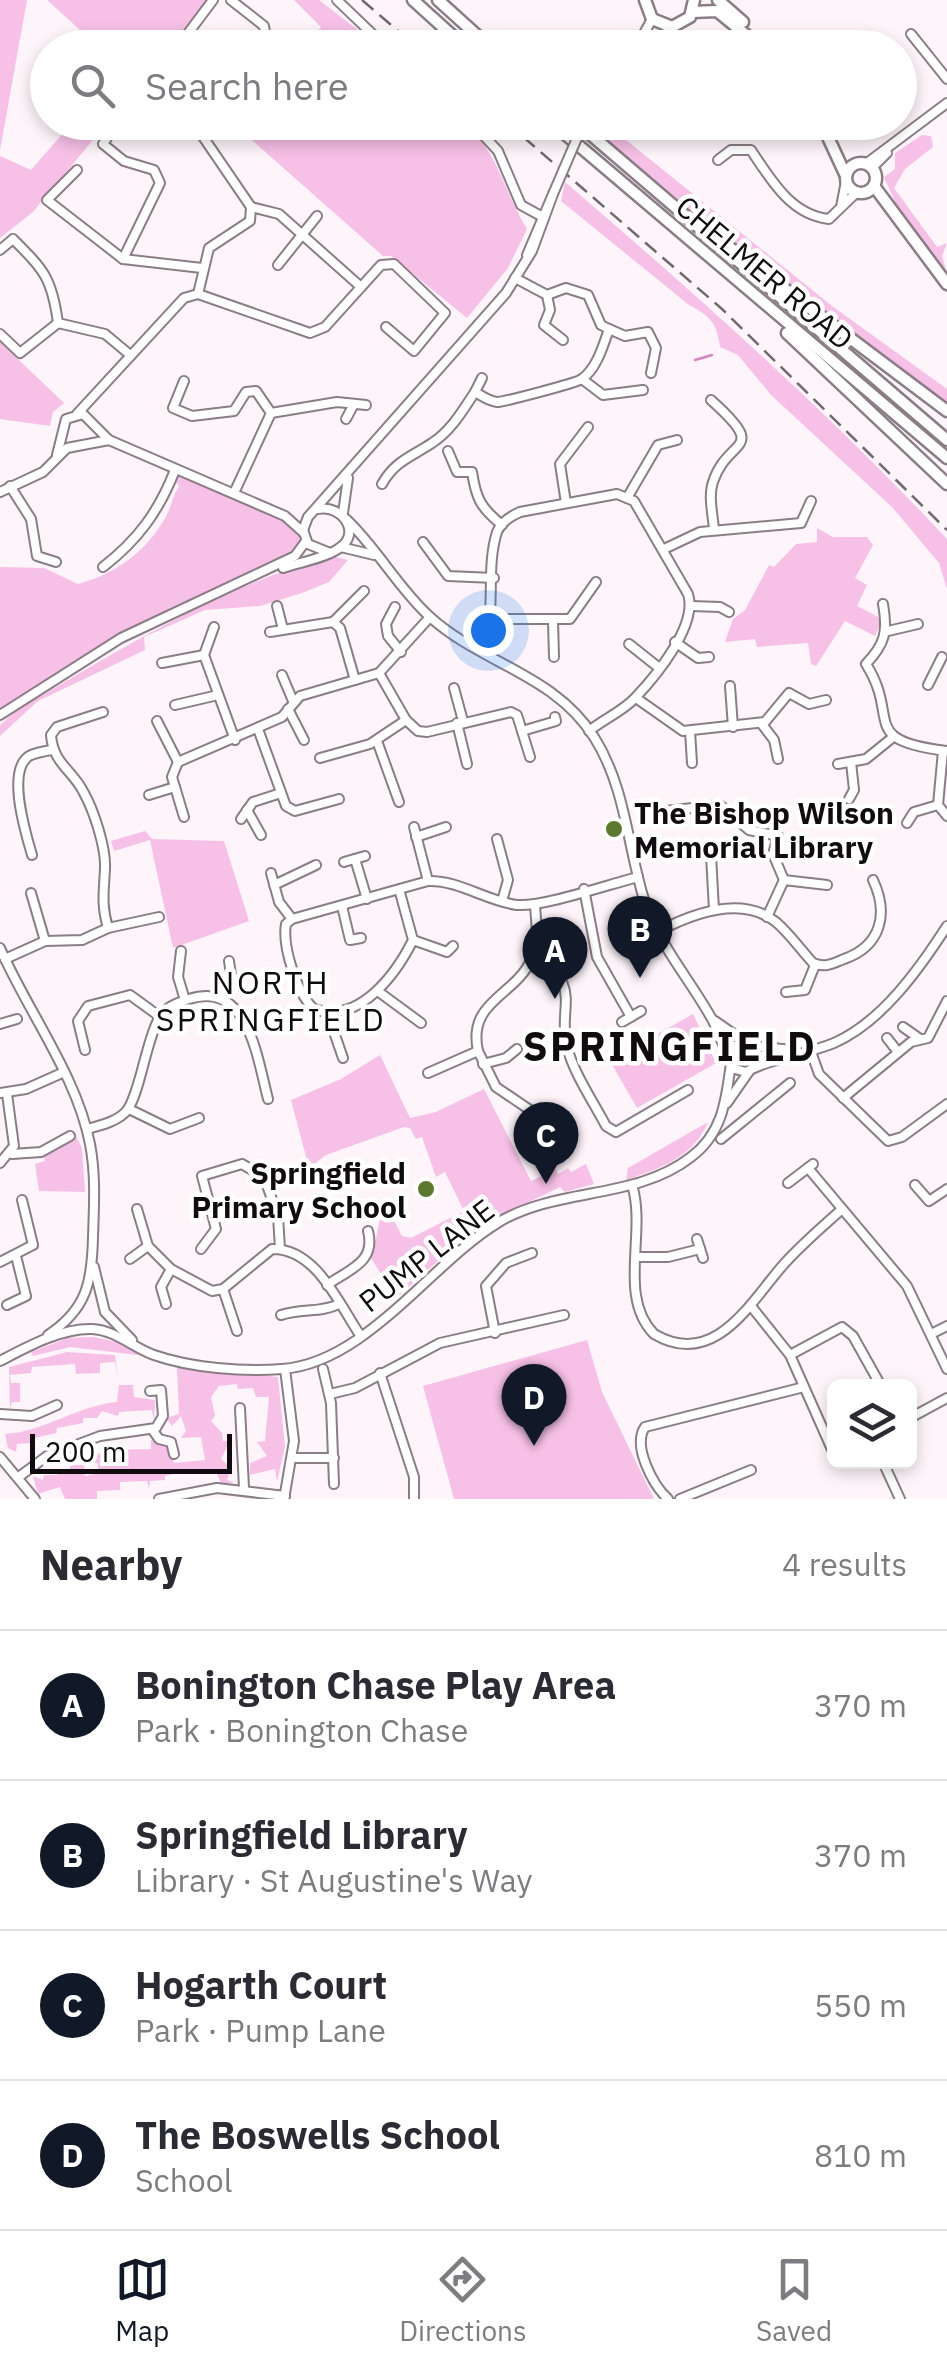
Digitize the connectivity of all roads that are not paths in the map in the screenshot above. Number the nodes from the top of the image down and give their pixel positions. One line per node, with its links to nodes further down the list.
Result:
1 (213, 0): 11 (street)
2 (231, 0): 12 (street)
3 (337, 0): 13 (street)
4 (414, 0): 14 (main road)
5 (438, 0): 15 (main road)
6 (645, 0): 9 (main road)
7 (718, 0): 19 (main road)
8 (693, 6): 10 (main road); 18 (main road)
9 (652, 19): 10 (main road); 16 (street)
10 (675, 26): 17 (street)
11 (191, 30)
12 (265, 30)
13 (368, 30)
14 (446, 30)
15 (471, 30)
16 (646, 30)
17 (670, 30)
18 (741, 30)
19 (751, 30)
20 (917, 42): 21 (street)
21 (947, 79)
22 (947, 103): 23 (street)
23 (917, 127)
24 (106, 140): 49 (street)
25 (206, 140): 40 (street)
26 (488, 140): 43 (street)
27 (572, 140): 46 (main road, CHELMER ROAD)
28 (576, 140): 39 (street, bridge)
29 (596, 140): 44 (main road, CHELMER ROAD)
30 (829, 140): 32 (main road)
31 (901, 140): 35 (street)
32 (832, 147): 34 (main road); 37 (main road)
33 (718, 160): 41 (street)
34 (854, 164): 35 (main road); 37 (main road)
35 (870, 165): 38 (main road)
36 (76, 170): 49 (street)
37 (846, 178): 38 (main road); 41 (street)
38 (866, 190): 41 (street); 53 (main road)
39 (553, 194): 43 (street); 48 (street)
40 (251, 208): 45 (street); 51 (street)
41 (840, 212)
42 (317, 216): 45 (street)
43 (541, 216): 48 (street)
44 (683, 216): 73 (main road); 82 (main road, CHELMER ROAD)
45 (303, 233): 50 (street); 54 (street)
46 (684, 237): 86 (main road, CHELMER ROAD); 90 (main road)
47 (0, 250): 57 (street)
48 (527, 255): 52 (street)
49 (122, 259): 51 (street)
50 (278, 265)
51 (202, 268): 55 (street)
52 (515, 278): 56 (street); 88 (street)
53 (947, 284)
54 (361, 287): 55 (street); 58 (street)
55 (198, 294): 62 (street)
56 (547, 294): 59 (street); 61 (street)
57 (58, 322): 60 (street); 62 (street)
58 (386, 327)
59 (609, 329): 63 (street); 65 (street)
60 (0, 334)
61 (562, 340)
62 (130, 354): 69 (street)
63 (650, 373)
64 (482, 378): 68 (street)
65 (582, 379): 67 (street); 68 (street)
66 (184, 381): 74 (street)
67 (643, 390)
68 (475, 392): 89 (street)
69 (100, 393): 75 (street); 77 (street)
70 (711, 400): 101 (street)
71 (354, 404): 72 (street); 74 (street); 76 (street)
72 (366, 405)
73 (947, 411)
74 (270, 413): 93 (street)
75 (77, 414): 77 (street); 79 (street)
76 (346, 419)
77 (91, 423): 80 (street); 83 (street)
78 (588, 427): 96 (street)
79 (64, 432): 83 (street); 85 (street)
80 (109, 440): 83 (street); 87 (street)
81 (678, 440): 94 (street)
82 (947, 440)
83 (80, 442): 85 (street)
84 (448, 451): 100 (street)
85 (57, 454): 91 (street)
86 (947, 458)
87 (175, 470): 93 (street); 109 (street)
88 (349, 474): 97 (street); 99 (street)
89 (382, 484)
90 (947, 484)
91 (10, 486): 92 (street); 108 (street)
92 (0, 492)
93 (234, 493): 98 (street)
94 (628, 498): 96 (street); 105 (street)
95 (811, 501): 101 (street)
96 (566, 503): 100 (street)
97 (311, 513): 98 (street); 99 (street); 102 (street)
98 (285, 516): 102 (street)
99 (344, 517): 104 (street); 107 (street)
100 (502, 524): 111 (street)
101 (714, 530): 105 (street)
102 (305, 537): 106 (street); 110 (street)
103 (422, 542): 111 (street)
104 (341, 547): 106 (street); 107 (street)
105 (664, 548): 116 (street)
106 (330, 553): 110 (street)
107 (374, 555): 119 (street)
108 (56, 562)
109 (104, 567)
110 (264, 574): 150 (street)
111 (494, 578): 120 (street)
112 (596, 582): 121 (street)
113 (364, 590): 122 (street)
114 (883, 604): 126 (street)
115 (276, 606): 125 (street)
116 (691, 606): 118 (street); 128 (street)
117 (395, 607): 130 (street)
118 (729, 612)
119 (430, 616): 130 (street); 131 (street)
120 (493, 619): 121 (street); 131 (street)
121 (553, 621): 134 (street)
122 (334, 622): 125 (street); 140 (street)
123 (918, 624): 126 (street)
124 (214, 627): 132 (street)
125 (283, 628): 127 (street)
126 (888, 630): 161 (street)
127 (270, 632)
128 (675, 642): 133 (street); 137 (street)
129 (629, 644): 137 (street)
130 (402, 652): 138 (street)
131 (483, 652): 160 (street)
132 (204, 655): 136 (street); 144 (street)
133 (709, 656)
134 (554, 657)
135 (943, 657): 141 (street)
136 (162, 663)
137 (658, 667): 145 (street)
138 (380, 673): 140 (street); 152 (street)
139 (282, 675): 148 (street)
140 (355, 680): 148 (street)
141 (928, 685)
142 (730, 686): 156 (street)
143 (454, 688): 154 (street)
144 (218, 695): 147 (street); 162 (street)
145 (636, 698): 158 (street); 160 (street)
146 (826, 700): 155 (street)
147 (175, 706)
148 (290, 706): 157 (street); 163 (street)
149 (104, 712): 165 (street)
150 (0, 715)
151 (555, 717): 159 (street)
152 (406, 720): 154 (street); 164 (street)
153 (157, 722): 171 (street)
154 (460, 722): 159 (street); 174 (street)
155 (761, 723): 156 (street); 170 (street)
156 (733, 727): 158 (street)
157 (258, 729): 162 (street); 180 (street)
158 (690, 730): 173 (street)
159 (522, 731): 168 (street)
160 (590, 731): 200 (street)
161 (892, 738): 166 (street); 172 (street)
162 (235, 740): 171 (street)
163 (304, 740)
164 (377, 741): 167 (street); 179 (street)
165 (52, 750): 195 (street); 218 (street)
166 (945, 751): 185 (street)
167 (331, 755): 169 (street); 176 (street)
168 (530, 757)
169 (320, 758)
170 (778, 759)
171 (178, 762): 178 (street)
172 (852, 762): 175 (street); 183 (street)
173 (692, 763)
174 (468, 764)
175 (838, 764)
176 (335, 769)
177 (406, 786): 179 (street)
178 (175, 787): 181 (street); 188 (street)
179 (396, 790): 184 (street)
180 (282, 794): 182 (street); 186 (street)
181 (149, 795)
182 (339, 798)
183 (848, 799)
184 (399, 802)
185 (938, 805): 189 (street); 191 (street)
186 (246, 807): 190 (street); 193 (street)
187 (665, 811): 202 (street)
188 (184, 816)
189 (947, 816)
190 (241, 819)
191 (907, 823)
192 (446, 827): 201 (street)
193 (262, 836)
194 (497, 839): 210 (street)
195 (32, 855)
196 (711, 855): 213 (street)
197 (344, 862): 209 (street)
198 (316, 865): 205 (street)
199 (271, 874): 205 (street)
200 (638, 877): 206 (street); 219 (street)
201 (428, 880): 207 (street); 210 (street)
202 (784, 880): 204 (street); 214 (street)
203 (874, 880): 231 (street)
204 (827, 884)
205 (274, 886): 216 (street)
206 (584, 889): 211 (street); 240 (street)
207 (398, 890): 209 (street); 222 (street)
208 (31, 893): 223 (street)
209 (367, 899): 212 (street)
210 (502, 902): 211 (street)
211 (535, 905): 229 (street)
212 (342, 906): 216 (street); 221 (street)
213 (714, 910): 214 (street); 219 (street)
214 (767, 917): 231 (street)
215 (159, 918): 218 (street)
216 (292, 918): 237 (street)
217 (947, 926): 253 (street)
218 (108, 928): 223 (street)
219 (656, 932): 242 (street)
220 (362, 938): 221 (street)
221 (350, 940): 224 (street)
222 (413, 940): 227 (street); 232 (street)
223 (45, 941): 228 (street)
224 (339, 944)
225 (0, 948): 228 (street)
226 (182, 952): 235 (street)
227 (449, 953)
228 (4, 958): 260 (street)
229 (533, 958): 252 (street); 264 (street)
230 (229, 961): 234 (street)
231 (815, 965): 233 (street)
232 (379, 992): 237 (street); 243 (street)
233 (786, 992)
234 (224, 998): 235 (street); 268 (street)
235 (185, 1000): 239 (street)
236 (947, 1001): 248 (street)
237 (327, 1012): 256 (street)
238 (641, 1012): 240 (street)
239 (159, 1016): 251 (street); 271 (street)
240 (631, 1017): 244 (street)
241 (17, 1019): 245 (street)
242 (712, 1019): 249 (street); 257 (street)
243 (421, 1022)
244 (622, 1022)
245 (0, 1024)
246 (902, 1027): 248 (street)
247 (887, 1038): 255 (street)
248 (920, 1039): 255 (street)
249 (749, 1046): 254 (street); 257 (street); 259 (street)
250 (518, 1049): 258 (street)
251 (85, 1050)
252 (478, 1050): 258 (street); 261 (street)
253 (810, 1050): 254 (street); 267 (street)
254 (797, 1052): 259 (street)
255 (898, 1052): 267 (street)
256 (342, 1058)
257 (730, 1059): 259 (street); 269 (street, PUMP LANE)
258 (483, 1064): 279 (street)
259 (753, 1067): 269 (street, PUMP LANE)
260 (62, 1072): 266 (street); 275 (street)
261 (428, 1073)
262 (772, 1082): 265 (street)
263 (790, 1083): 265 (street)
264 (688, 1090)
265 (780, 1091): 274 (street)
266 (4, 1094): 278 (street)
267 (843, 1098): 270 (street)
268 (268, 1099)
269 (726, 1104): 272 (street, PUMP LANE)
270 (947, 1104)
271 (129, 1109): 273 (street); 275 (street)
272 (723, 1114): 274 (street); 282 (street, PUMP LANE)
273 (199, 1118)
274 (741, 1124): 277 (street)
275 (86, 1129): 295 (street)
276 (70, 1136): 278 (street)
277 (721, 1139)
278 (12, 1154): 280 (street)
279 (551, 1156)
280 (0, 1163)
281 (788, 1182): 287 (street)
282 (632, 1185): 296 (street); 315 (street, PUMP LANE)
283 (915, 1185): 284 (street)
284 (947, 1189)
285 (22, 1200): 294 (street)
286 (137, 1209): 290 (street)
287 (841, 1210): 305 (street); 314 (street)
288 (368, 1231): 300 (street)
289 (697, 1238): 296 (street)
290 (148, 1246): 297 (street); 299 (street)
291 (280, 1248): 292 (street); 300 (street); 301 (street)
292 (201, 1249)
293 (532, 1253): 313 (street)
294 (16, 1256): 298 (street); 304 (street)
295 (93, 1257): 306 (street); 307 (street)
296 (636, 1257): 305 (street)
297 (130, 1259)
298 (0, 1262)
299 (171, 1269): 301 (street); 302 (street)
300 (327, 1285): 303 (street)
301 (223, 1289): 312 (street)
302 (166, 1304)
303 (339, 1304): 308 (street); 315 (street)
304 (7, 1305)
305 (751, 1306): 318 (street)
306 (80, 1308): 307 (street); 311 (street); 316 (street)
307 (103, 1310): 311 (street); 317 (street, PUMP LANE)
308 (281, 1315)
309 (564, 1316): 313 (street)
310 (947, 1326): 314 (street)
311 (92, 1329): 316 (street); 317 (street, PUMP LANE)
312 (236, 1331)
313 (495, 1333): 323 (street)
314 (932, 1333): 321 (street)
315 (360, 1335): 320 (street, PUMP LANE)
316 (36, 1344): 319 (street)
317 (137, 1345): 320 (street, PUMP LANE)
318 (790, 1355): 324 (street); 325 (street)
319 (0, 1361)
320 (285, 1369): 337 (street)
321 (947, 1369)
322 (323, 1370): 327 (street)
323 (380, 1373): 327 (street); 347 (street)
324 (877, 1379)
325 (804, 1387): 334 (street); 348 (street)
326 (150, 1391): 333 (street)
327 (330, 1394): 338 (street)
328 (947, 1398): 332 (street)
329 (57, 1405): 331 (street)
330 (240, 1408): 343 (street)
331 (0, 1414)
332 (917, 1414)
333 (152, 1429): 335 (street); 341 (street)
334 (827, 1438)
335 (174, 1454)
336 (0, 1457): 341 (street)
337 (293, 1458): 338 (street); 344 (street)
338 (334, 1458): 342 (street)
339 (886, 1469): 350 (street)
340 (751, 1470): 349 (street)
341 (20, 1476): 345 (street)
342 (334, 1484)
343 (244, 1488): 344 (street); 346 (street)
344 (285, 1498)
345 (35, 1499)
346 (159, 1499)
347 (414, 1499)
348 (668, 1499)
349 (680, 1499)
350 (900, 1499)

